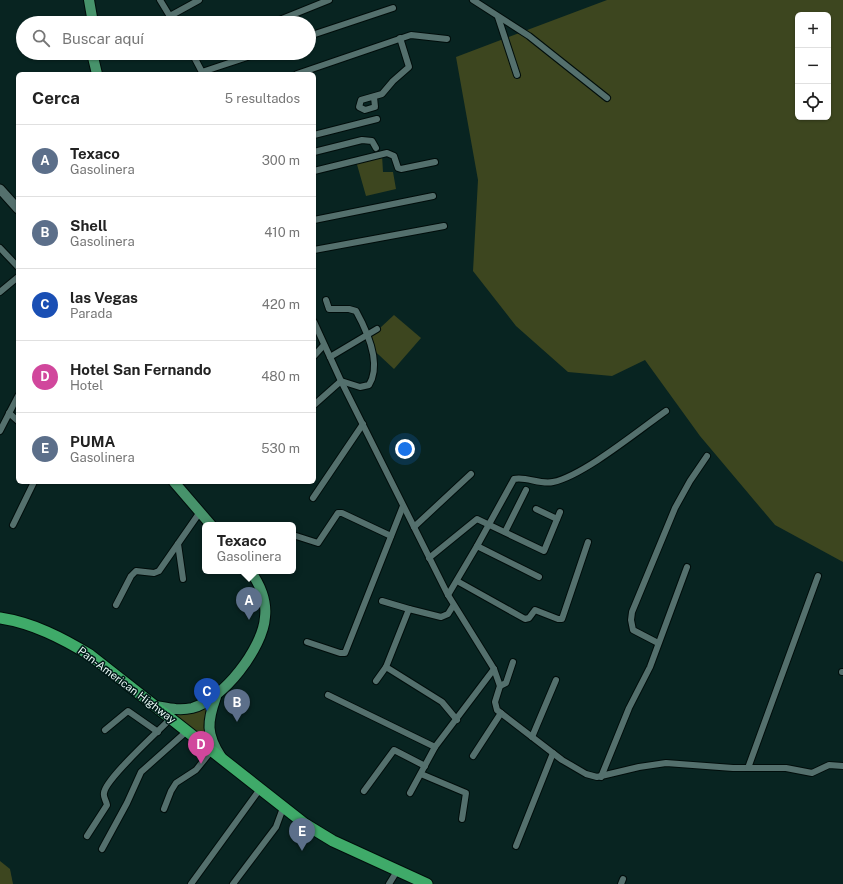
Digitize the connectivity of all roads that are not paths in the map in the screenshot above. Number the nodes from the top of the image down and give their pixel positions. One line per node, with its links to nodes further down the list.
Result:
1 (82, 0): 8 (main road)
2 (89, 0): 9 (main road)
3 (160, 0): 10 (street)
4 (199, 0): 10 (street)
5 (329, 0): 11 (street)
6 (473, 0): 12 (street)
7 (393, 8): 13 (street)
8 (85, 16)
9 (92, 16)
10 (170, 16)
11 (289, 16)
12 (498, 17): 25 (street); 27 (street)
13 (316, 34)
14 (400, 38): 15 (street); 24 (street); 26 (street)
15 (447, 39)
16 (94, 60): 20 (main road)
17 (100, 60): 21 (main road)
18 (196, 60): 22 (street)
19 (239, 60): 23 (street)
20 (97, 72)
21 (103, 72)
22 (202, 72)
23 (206, 72)
24 (303, 72)
25 (517, 75)
26 (374, 97)
27 (607, 98)
28 (377, 119): 29 (street)
29 (316, 134)
30 (376, 148): 31 (street)
31 (316, 152)
32 (435, 162): 33 (street)
33 (316, 171)
34 (0, 189): 36 (street)
35 (433, 196): 37 (street)
36 (16, 207)
37 (316, 220)
38 (444, 226): 40 (street)
39 (0, 248): 41 (street)
40 (316, 250)
41 (16, 265)
42 (16, 279): 43 (street)
43 (0, 292)
44 (326, 300): 47 (street)
45 (316, 327): 48 (street)
46 (377, 329): 47 (street)
47 (367, 334): 50 (street); 51 (street)
48 (324, 345): 49 (street); 50 (street)
49 (316, 354)
50 (330, 357): 51 (street)
51 (341, 381): 53 (street); 57 (street)
52 (16, 400): 55 (street)
53 (316, 403)
54 (666, 411): 74 (street)
55 (9, 413): 56 (street); 58 (street)
56 (16, 419)
57 (363, 424): 65 (street); 66 (street)
58 (0, 431)
59 (707, 456): 97 (street)
60 (471, 474): 75 (street)
61 (33, 484): 73 (street)
62 (176, 484): 68 (main road)
63 (185, 484): 72 (main road)
64 (526, 490): 76 (street)
65 (313, 498)
66 (403, 506): 75 (street); 78 (street)
67 (536, 509): 70 (street)
68 (200, 512): 71 (main road); 80 (street)
69 (560, 512): 70 (street)
70 (557, 519): 76 (street)
71 (208, 522)
72 (216, 522)
73 (13, 525)
74 (489, 525): 76 (street); 81 (street); 82 (street)
75 (414, 527): 82 (street)
76 (505, 532)
77 (296, 536): 78 (street)
78 (391, 536): 96 (street)
79 (588, 542): 89 (street)
80 (178, 544): 88 (street); 92 (street)
81 (477, 546): 87 (street); 89 (street)
82 (429, 558): 90 (street)
83 (687, 567): 97 (street)
84 (252, 574): 99 (main road)
85 (260, 574): 99 (main road)
86 (818, 576): 122 (street)
87 (539, 577)
88 (184, 579)
89 (457, 581): 90 (street)
90 (448, 595): 93 (street)
91 (382, 601): 94 (street)
92 (116, 605)
93 (454, 606): 94 (street); 101 (street)
94 (409, 609): 100 (street)
95 (0, 618): 107 (highway, Pan-American Highway)
96 (307, 642)
97 (658, 643): 124 (street)
98 (513, 662): 104 (street)
99 (245, 664): 106 (main road)
100 (386, 667): 103 (street); 110 (street)
101 (494, 669): 104 (street); 110 (street)
102 (556, 680): 114 (street)
103 (376, 681)
104 (500, 686): 108 (street)
105 (328, 695): 115 (street)
106 (216, 697): 107 (main road); 119 (main road)
107 (156, 706): 109 (highway, Pan-American Highway)
108 (501, 713): 114 (street); 118 (street)
109 (171, 718): 112 (highway, Pan-American Highway); 113 (street)
110 (457, 720): 115 (street)
111 (105, 730): 113 (street)
112 (187, 731): 116 (highway, Pan-American Highway); 133 (street)
113 (158, 732): 131 (street)
114 (532, 736): 117 (street)
115 (436, 747): 120 (street)
116 (212, 750): 119 (highway, Pan-American Highway); 129 (street)
117 (553, 753): 124 (street); 132 (street)
118 (473, 756)
119 (222, 758): 125 (highway, Pan-American Highway)
120 (425, 766): 123 (street); 126 (street)
121 (843, 766): 122 (street)
122 (748, 768): 124 (street)
123 (421, 774): 127 (street); 130 (street)
124 (601, 777)
125 (260, 789): 128 (highway, Pan-American Highway); 135 (street)
126 (364, 792)
127 (410, 793)
128 (283, 808): 134 (highway, Pan-American Highway); 136 (street)
129 (164, 809)
130 (462, 819)
131 (87, 836)
132 (516, 846)
133 (102, 849)
134 (397, 871): 137 (street); 138 (highway, Pan-American Highway)
135 (191, 884)
136 (233, 884)
137 (389, 884)
138 (427, 884)

